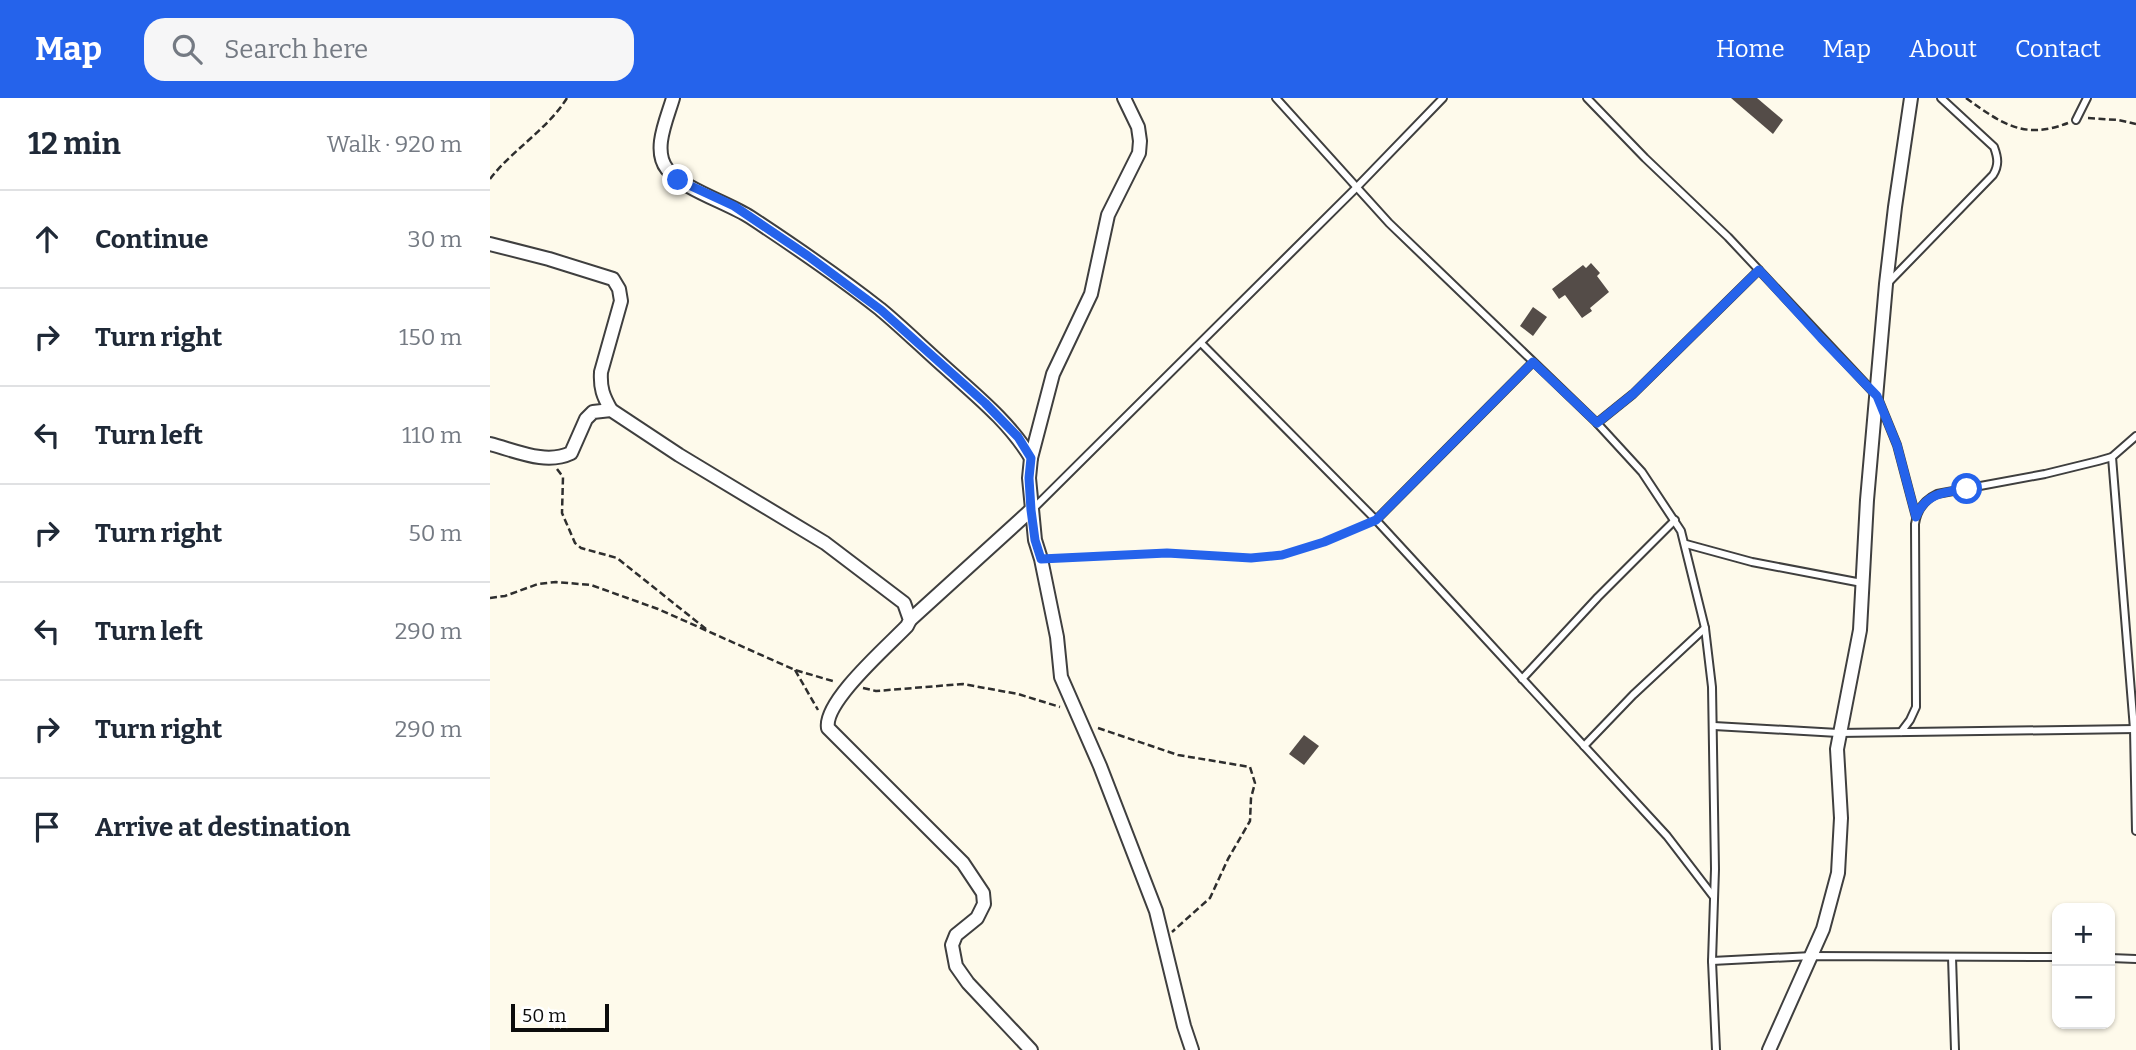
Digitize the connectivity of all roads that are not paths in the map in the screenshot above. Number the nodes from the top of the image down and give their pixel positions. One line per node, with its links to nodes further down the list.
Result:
1 (673, 98): 22 (street)
2 (1124, 98): 22 (street)
3 (1276, 98): 10 (lane)
4 (1443, 98): 10 (lane)
5 (1587, 98): 12 (lane)
6 (1911, 98): 13 (street)
7 (1941, 98): 13 (lane)
8 (2088, 98): 9 (lane)
9 (2076, 120)
10 (1356, 188): 14 (lane); 15 (lane)
11 (490, 244): 17 (street)
12 (1759, 270): 16 (lane); 18 (lane)
13 (1886, 284): 16 (street)
14 (1201, 343): 23 (lane); 25 (lane)
15 (1533, 362): 18 (lane); 25 (lane)
16 (1877, 396): 24 (lane); 28 (street)
17 (611, 410): 20 (street); 29 (street)
18 (1597, 423): 26 (lane)
19 (2136, 436): 21 (lane)
20 (490, 444)
21 (2112, 457): 24 (lane); 33 (lane)
22 (1031, 458): 23 (street)
23 (1031, 510): 29 (street); 46 (street)
24 (1916, 517): 34 (lane)
25 (1376, 520): 31 (lane)
26 (1675, 520): 27 (lane); 31 (lane)
27 (1686, 544): 28 (lane); 30 (lane)
28 (1864, 583): 35 (street)
29 (910, 620): 45 (street)
30 (1705, 628): 32 (lane); 36 (lane)
31 (1522, 679): 36 (lane)
32 (1714, 726): 35 (lane); 38 (lane)
33 (2135, 729): 34 (lane); 37 (lane)
34 (1901, 732): 35 (lane)
35 (1838, 733): 39 (street)
36 (1584, 746): 38 (lane)
37 (2136, 831)
38 (1714, 897): 44 (lane)
39 (1812, 956): 40 (lane); 44 (lane); 48 (street)
40 (1952, 957): 41 (lane); 49 (lane)
41 (2052, 957)
42 (2115, 958): 43 (lane)
43 (2136, 959)
44 (1712, 961): 47 (lane)
45 (1031, 1050)
46 (1192, 1050)
47 (1716, 1050)
48 (1769, 1050)
49 (1955, 1050)

